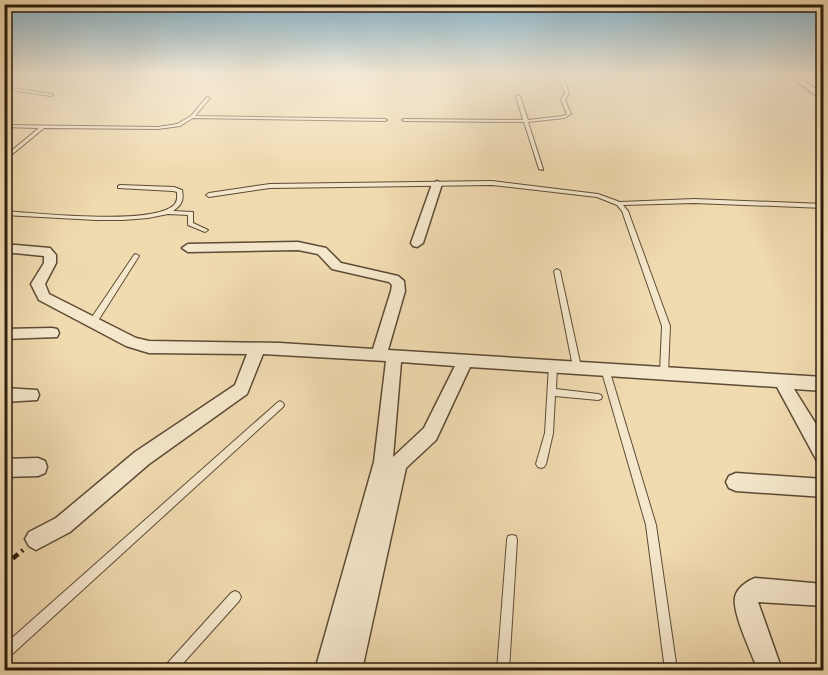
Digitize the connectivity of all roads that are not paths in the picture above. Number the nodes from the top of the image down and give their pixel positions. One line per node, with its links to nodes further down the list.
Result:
1 (201, 106): 4 (lane)
2 (521, 106): 7 (lane)
3 (566, 106): 7 (lane)
4 (192, 117): 5 (lane); 9 (lane)
5 (385, 120)
6 (404, 120): 7 (lane)
7 (526, 121): 11 (lane)
8 (4, 126): 9 (lane)
9 (42, 127): 10 (lane)
10 (4, 160)
11 (541, 169)
12 (437, 184): 14 (lane); 15 (lane); 20 (street)
13 (120, 187): 17 (lane)
14 (209, 195)
15 (619, 204): 16 (lane); 34 (lane)
16 (824, 206)
17 (168, 212): 18 (lane); 19 (lane)
18 (4, 213)
19 (205, 230)
20 (417, 243)
21 (4, 248): 25 (street)
22 (188, 248): 29 (street)
23 (136, 256): 25 (lane)
24 (557, 271): 32 (lane)
25 (93, 322): 28 (street)
26 (52, 333): 27 (street)
27 (4, 334)
28 (257, 349): 29 (street); 48 (street)
29 (386, 355): 30 (street); 54 (street)
30 (465, 361): 31 (street); 55 (street)
31 (553, 365): 32 (street); 37 (lane)
32 (577, 367): 33 (street)
33 (606, 369): 34 (street); 57 (lane)
34 (664, 373): 35 (street)
35 (782, 382): 36 (street); 42 (street)
36 (824, 384)
37 (551, 392): 40 (lane); 43 (lane)
38 (4, 395): 39 (street)
39 (31, 395)
40 (598, 397)
41 (280, 405): 52 (lane)
42 (824, 455)
43 (541, 464)
44 (38, 467): 45 (street)
45 (4, 468)
46 (736, 482): 47 (street)
47 (824, 488)
48 (36, 539)
49 (512, 540): 56 (lane)
50 (824, 595): 58 (street)
51 (235, 597): 53 (lane)
52 (4, 654)
53 (169, 670)
54 (327, 670)
55 (350, 670)
56 (503, 670)
57 (670, 670)
58 (770, 670)

